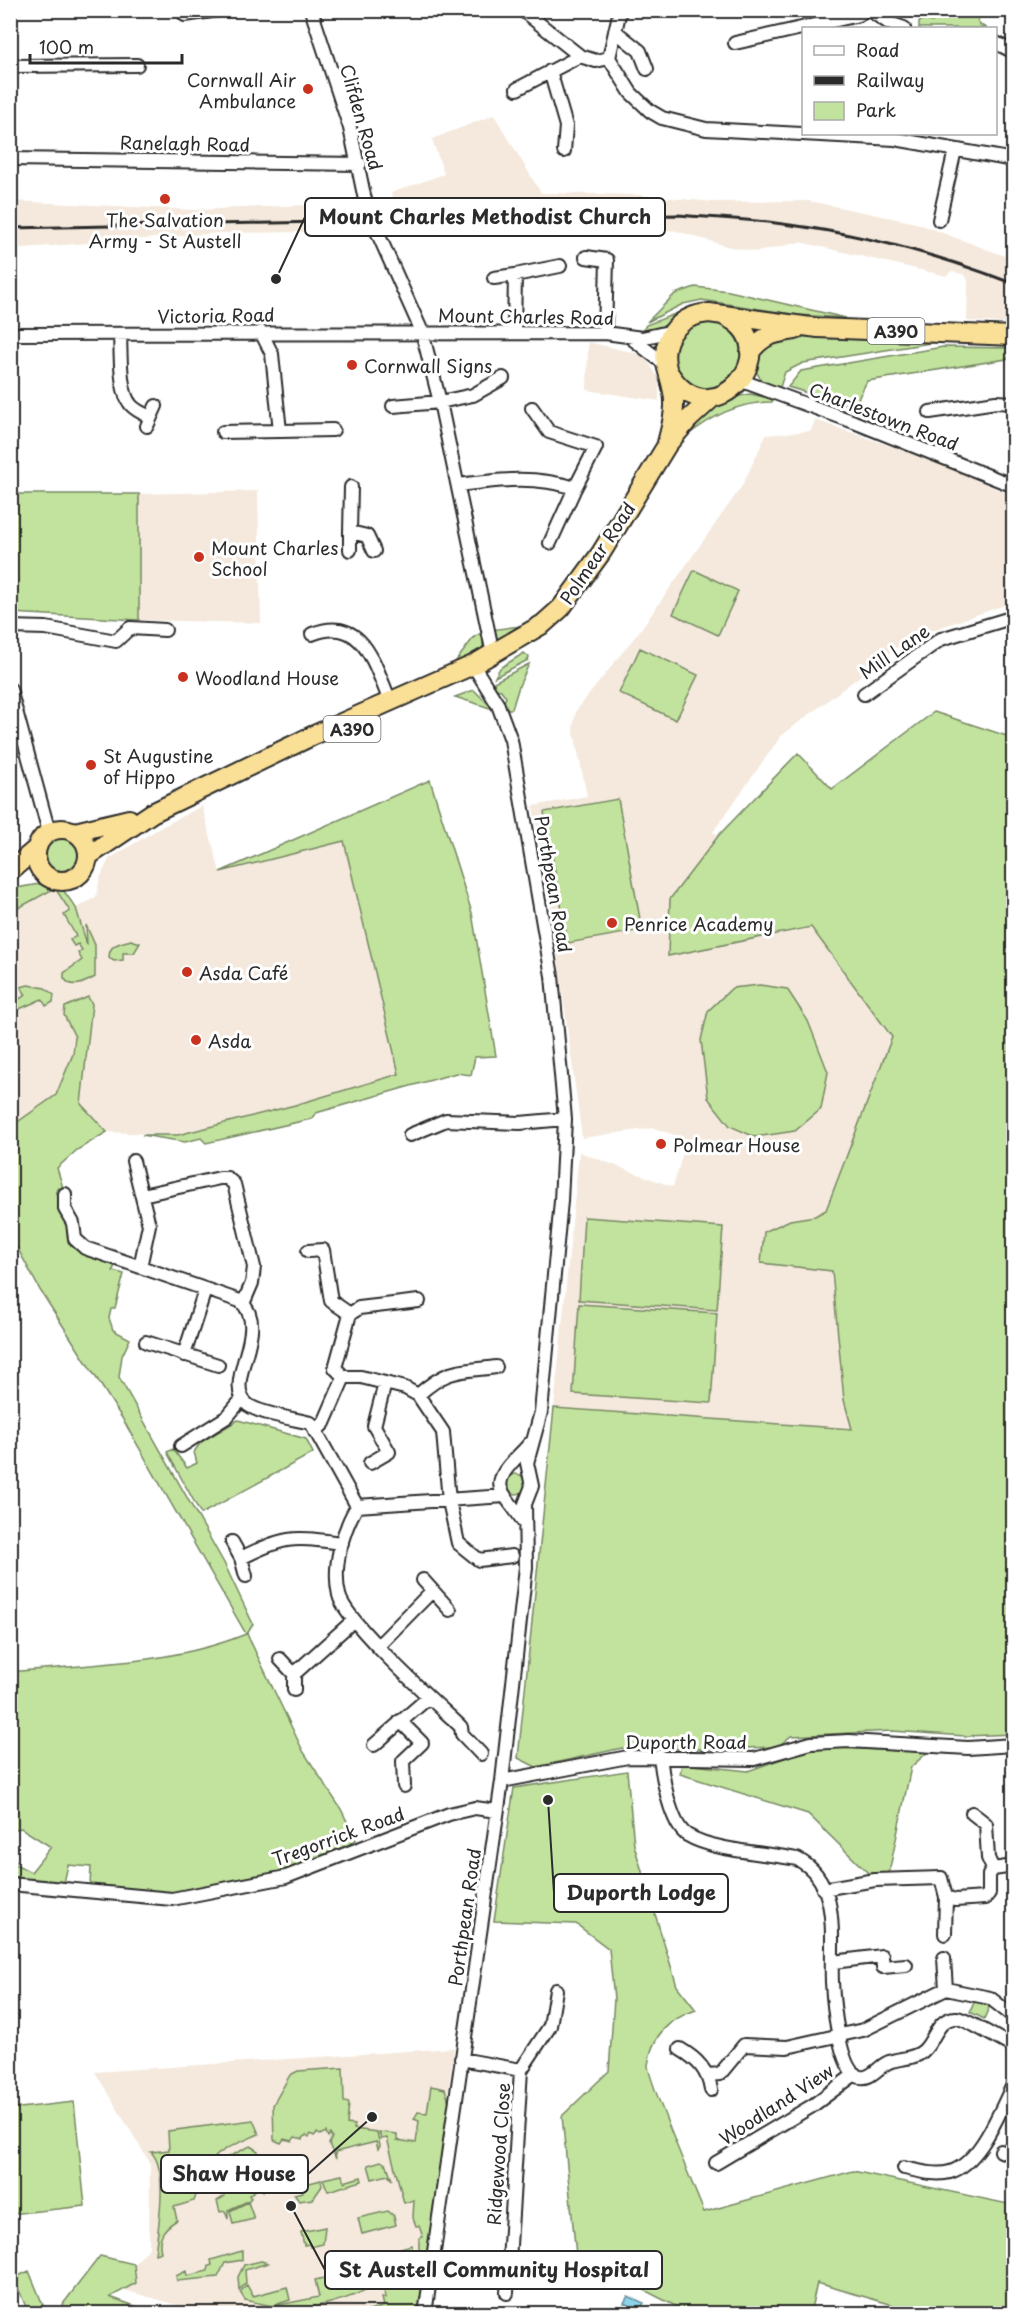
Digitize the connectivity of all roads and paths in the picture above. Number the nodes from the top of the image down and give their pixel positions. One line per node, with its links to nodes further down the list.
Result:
1 (219, 10): 6 (street)
2 (311, 10): 27 (street, Clifden Road)
3 (522, 10): 14 (street)
4 (620, 10): 10 (street)
5 (867, 10): 7 (street); 8 (street)
6 (185, 15)
7 (808, 27)
8 (901, 27)
9 (802, 28): 11 (street)
10 (615, 31): 15 (street); 18 (street)
11 (735, 44)
12 (997, 44): 13 (street)
13 (1014, 52)
14 (580, 56): 15 (street); 19 (street)
15 (609, 58): 21 (street)
16 (137, 65): 17 (street)
17 (10, 66)
18 (647, 69)
19 (550, 71): 20 (street); 24 (street)
20 (517, 89)
21 (802, 134)
22 (819, 135): 23 (street)
23 (955, 150): 26 (street); 28 (street)
24 (564, 151)
25 (10, 159): 27 (street, Ranelagh Road)
26 (1014, 160)
27 (360, 164): 37 (street, Clifden Road, bridge)
28 (939, 220)
29 (586, 257): 39 (street)
30 (560, 266): 31 (street)
31 (515, 275): 32 (street); 38 (street)
32 (494, 278)
33 (719, 315): 34 (highway, A390); 35 (highway, A390); 44 (highway)
34 (818, 327): 42 (highway, A390); 44 (highway, A390)
35 (673, 331): 43 (street, Mount Charles Road); 45 (highway, A390)
36 (261, 332): 37 (street, Victoria Road); 41 (street, Victoria Road); 55 (street)
37 (422, 332): 38 (street, Mount Charles Road); 49 (street)
38 (514, 333): 39 (street, Mount Charles Road)
39 (605, 333): 43 (street, Mount Charles Road)
40 (10, 334): 41 (street, Victoria Road)
41 (120, 334): 54 (street)
42 (1014, 336)
43 (629, 337): 45 (street, Mount Charles Road)
44 (750, 352): 47 (highway)
45 (667, 368): 48 (highway); 58 (highway, A390)
46 (503, 378): 49 (street)
47 (742, 381): 48 (highway, A390); 61 (street, Charlestown Road)
48 (712, 398): 58 (highway, A390)
49 (440, 402): 51 (street); 60 (street)
50 (1014, 403): 53 (street)
51 (393, 406)
52 (532, 408): 63 (street)
53 (930, 412)
54 (152, 416)
55 (280, 430): 56 (street); 57 (street)
56 (333, 430)
57 (223, 432)
58 (667, 445): 59 (highway, Polmear Road / A390)
59 (653, 471): 72 (highway, Polmear Road / A390); 73 (highway, Polmear Road / A390)
60 (458, 485): 63 (street); 72 (street)
61 (1014, 486)
62 (351, 488): 64 (street)
63 (575, 488): 65 (street)
64 (350, 532): 66 (street); 67 (street)
65 (550, 543)
66 (350, 550)
67 (374, 551)
68 (1014, 617): 75 (street, Mill Lane)
69 (10, 627): 70 (street)
70 (165, 630)
71 (312, 634): 76 (street)
72 (493, 654): 73 (highway, Polmear Road / A390)
73 (476, 670): 76 (highway, A390); 77 (highway, A390); 86 (street, Porthpean Road)
74 (10, 689): 79 (street)
75 (864, 694)
76 (390, 701): 77 (highway, A390)
77 (224, 780): 78 (highway, A390)
78 (152, 813): 80 (highway, A390); 82 (highway, A390)
79 (50, 832): 80 (highway, A390); 81 (highway)
80 (75, 832): 82 (highway)
81 (38, 848): 83 (highway); 84 (highway)
82 (88, 856): 84 (highway, A390)
83 (10, 871)
84 (46, 874): 85 (highway, A390)
85 (10, 879)
86 (565, 1119): 87 (street); 106 (street, Porthpean Road)
87 (410, 1135)
88 (133, 1161): 90 (street)
89 (65, 1194): 92 (street)
90 (142, 1195): 92 (street); 95 (street)
91 (308, 1251): 96 (street)
92 (140, 1267): 93 (street)
93 (205, 1290): 95 (street); 98 (street)
94 (419, 1301): 96 (street)
95 (243, 1304): 104 (street)
96 (350, 1314): 101 (street)
97 (146, 1342): 98 (street)
98 (184, 1355): 99 (street)
99 (218, 1365)
100 (496, 1367): 103 (street)
101 (344, 1377): 102 (street); 105 (street)
102 (385, 1383): 103 (street); 108 (street)
103 (418, 1395): 114 (street)
104 (242, 1399): 105 (street); 107 (street)
105 (315, 1432): 115 (street)
106 (533, 1438): 109 (street, Porthpean Road); 110 (street, Porthpean Road)
107 (181, 1446)
108 (370, 1463)
109 (503, 1476): 110 (street); 112 (street, Porthpean Road); 113 (street)
110 (531, 1477): 111 (street, Porthpean Road)
111 (529, 1493): 113 (street); 116 (street, Porthpean Road)
112 (477, 1496): 113 (street); 114 (street)
113 (507, 1497): 116 (street)
114 (448, 1501): 115 (street); 119 (street)
115 (357, 1506): 118 (street)
116 (525, 1524): 136 (street, Porthpean Road)
117 (232, 1542): 120 (street)
118 (342, 1543): 120 (street); 125 (street)
119 (512, 1556)
120 (241, 1558): 121 (street)
121 (246, 1576)
122 (423, 1580): 123 (street)
123 (432, 1591): 124 (street); 126 (street)
124 (450, 1610)
125 (354, 1620): 126 (street); 128 (street)
126 (378, 1646): 130 (street)
127 (280, 1659): 128 (street)
128 (294, 1674): 129 (street)
129 (294, 1690)
130 (429, 1697): 131 (street); 134 (street)
131 (400, 1721): 132 (street); 137 (street)
132 (374, 1745)
133 (1014, 1745): 135 (street, Duporth Road)
134 (481, 1754)
135 (660, 1756): 136 (street, Duporth Road); 143 (street)
136 (502, 1781): 138 (street, Porthpean Road)
137 (404, 1786)
138 (498, 1811): 142 (street, Tregorrick Road); 155 (street, Porthpean Road)
139 (972, 1813): 141 (street)
140 (1014, 1866): 141 (street)
141 (993, 1869): 144 (street)
142 (10, 1884)
143 (824, 1889): 144 (street); 147 (street)
144 (945, 1898): 145 (street)
145 (945, 1934)
146 (944, 1958): 149 (street)
147 (833, 1962): 148 (street); 152 (street)
148 (906, 1965)
149 (946, 1989): 151 (street); 152 (street)
150 (556, 1990): 156 (street, Ridgewood Close)
151 (1014, 2017)
152 (840, 2035): 157 (street); 158 (street)
153 (1014, 2047): 157 (street)
154 (680, 2049): 158 (street)
155 (461, 2059): 156 (street); 166 (street, Porthpean Road)
156 (521, 2070): 165 (street, Ridgewood Close)
157 (855, 2074): 163 (street, Woodland View)
158 (708, 2075): 160 (street)
159 (1014, 2083): 164 (street)
160 (711, 2090)
161 (1001, 2151): 162 (street)
162 (1014, 2156)
163 (716, 2163)
164 (904, 2168)
165 (507, 2293)
166 (425, 2313)

